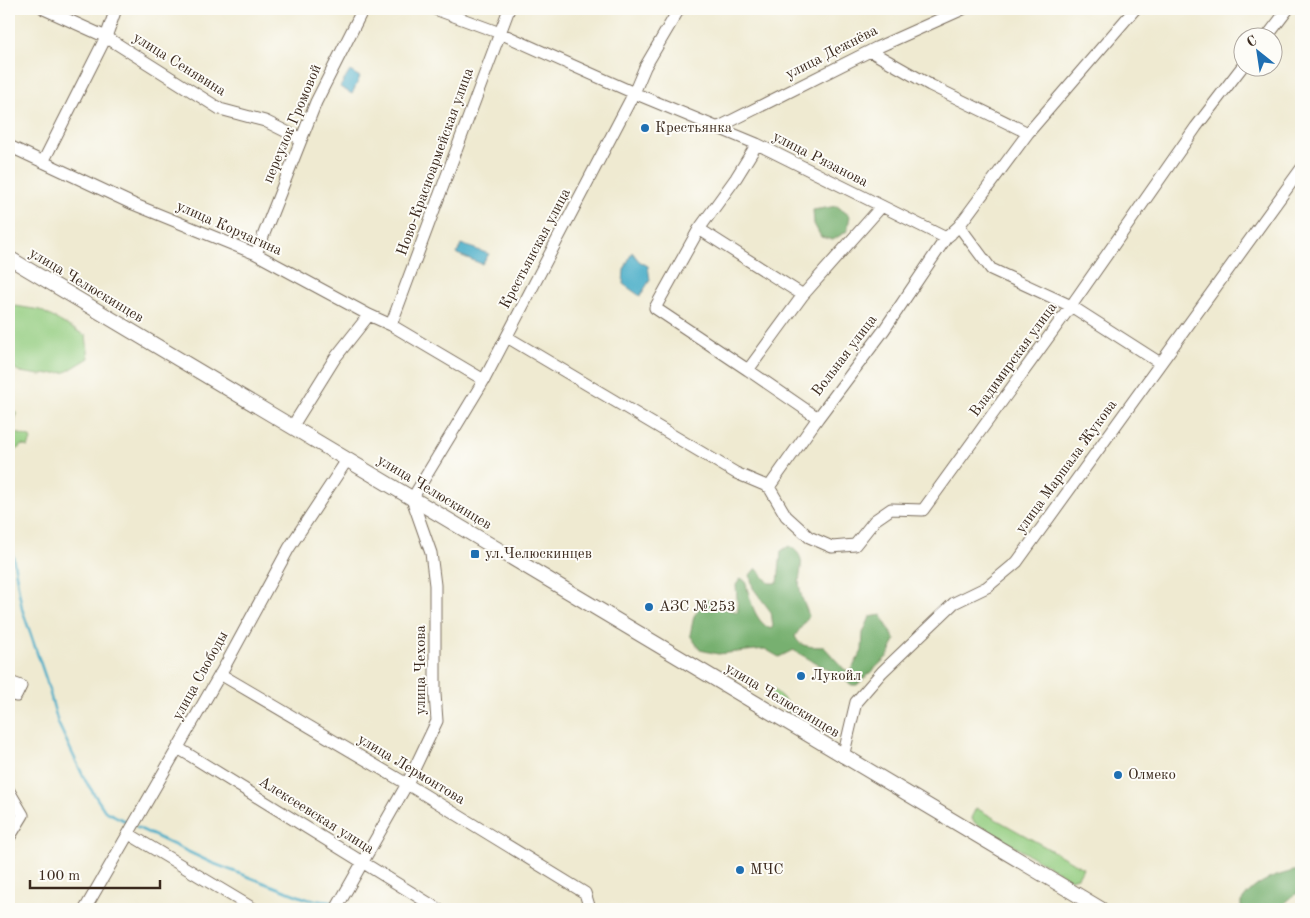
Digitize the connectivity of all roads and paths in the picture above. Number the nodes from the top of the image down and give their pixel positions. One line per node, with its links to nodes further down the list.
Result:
1 (44, 9): 12 (street, улица Сенявина)
2 (116, 9): 12 (street)
3 (363, 9): 18 (street, переулок Громовой)
4 (435, 9): 11 (street, улица Рязанова)
5 (509, 9): 11 (street, Ново-Красноармейская улица)
6 (679, 9): 15 (street, Крестьянская улица)
7 (963, 9): 13 (street, улица Дежнёва)
8 (1135, 9): 17 (street)
9 (1288, 9): 10 (street)
10 (1274, 28)
11 (500, 33): 15 (street, улица Рязанова); 32 (street, Ново-Красноармейская улица)
12 (106, 37): 18 (street, улица Сенявина); 21 (street)
13 (870, 51): 16 (street, улица Дежнёва); 17 (street)
14 (1234, 78): 30 (street, Владимирская улица)
15 (634, 93): 16 (street, улица Рязанова); 33 (street, Крестьянская улица)
16 (717, 128): 19 (street, улица Рязанова)
17 (1028, 133): 24 (street)
18 (302, 140): 27 (street, переулок Громовой)
19 (756, 144): 23 (street, улица Рязанова); 25 (street)
20 (9, 146): 21 (street, улица Корчагина)
21 (43, 162): 27 (street, улица Корчагина)
22 (1301, 169): 34 (street, улица Маршала Жукова)
23 (881, 207): 26 (street, улица Рязанова); 29 (street)
24 (959, 226): 26 (street); 30 (street)
25 (699, 229): 29 (street); 35 (street)
26 (946, 238): 37 (street, Вольная улица)
27 (256, 254): 31 (street, улица Корчагина)
28 (9, 258): 38 (main road, улица Челюскинцев)
29 (803, 295): 35 (street)
30 (1071, 306): 34 (street); 40 (street, Владимирская улица)
31 (369, 315): 32 (street, улица Корчагина); 38 (street)
32 (391, 326): 36 (street, улица Корчагина)
33 (507, 337): 36 (street, Крестьянская улица); 40 (street)
34 (1160, 364): 46 (street, улица Маршала Жукова)
35 (748, 370): 37 (street)
36 (484, 380): 41 (street, Крестьянская улица)
37 (818, 418): 40 (street, Вольная улица)
38 (292, 427): 39 (main road, улица Челюскинцев)
39 (347, 460): 41 (main road, улица Челюскинцев); 42 (street, улица Свободы)
40 (769, 487)
41 (412, 498): 46 (main road, улица Челюскинцев); 47 (street, улица Чехова)
42 (220, 674): 45 (street, улица Свободы); 47 (street, улица Лермонтова)
43 (9, 687): 44 (street)
44 (9, 694)
45 (178, 748): 49 (street, улица Свободы); 51 (street, Алексеевская улица)
46 (843, 757): 57 (main road, улица Челюскинцев)
47 (407, 784): 51 (street, улица Чехова); 56 (street, улица Лермонтова)
48 (9, 791): 50 (street)
49 (129, 834): 53 (street, улица Свободы); 54 (street)
50 (9, 838)
51 (363, 863): 52 (street, улица Чехова); 55 (street, Алексеевская улица)
52 (337, 907)
53 (86, 909)
54 (254, 909)
55 (438, 909)
56 (590, 909)
57 (1101, 909)

